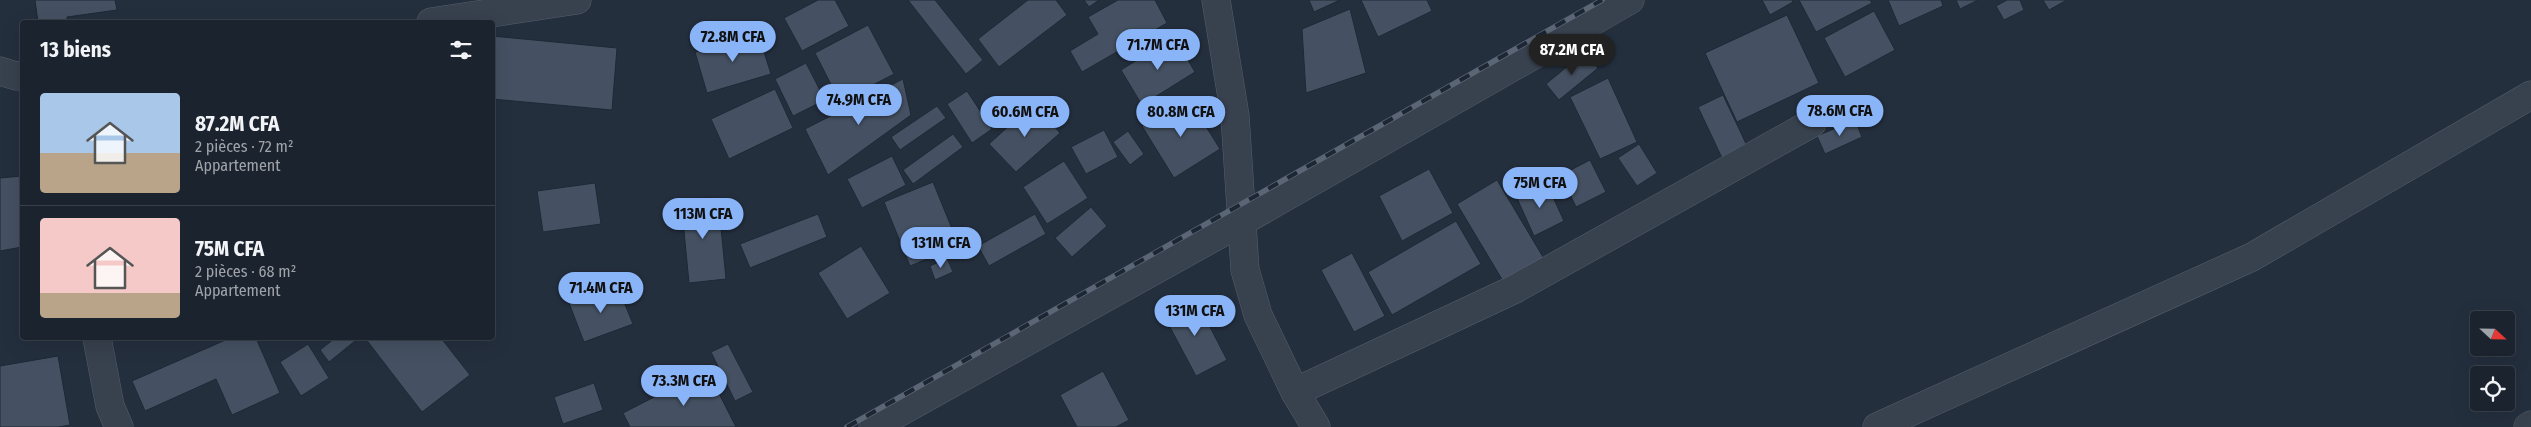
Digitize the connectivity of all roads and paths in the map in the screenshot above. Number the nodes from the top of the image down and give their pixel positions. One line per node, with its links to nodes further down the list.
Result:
1 (577, 0): 4 (street)
2 (1216, 0): 9 (street)
3 (1630, 0): 9 (street)
4 (444, 20)
5 (0, 71): 6 (street)
6 (20, 76)
7 (2531, 95): 16 (street)
8 (1812, 123): 11 (street)
9 (1243, 221): 11 (street); 14 (street)
10 (97, 340): 13 (street)
11 (1295, 392): 15 (street)
12 (2531, 425): 17 (street)
13 (119, 427)
14 (873, 427)
15 (1316, 427)
16 (1877, 427)
17 (2528, 427)

